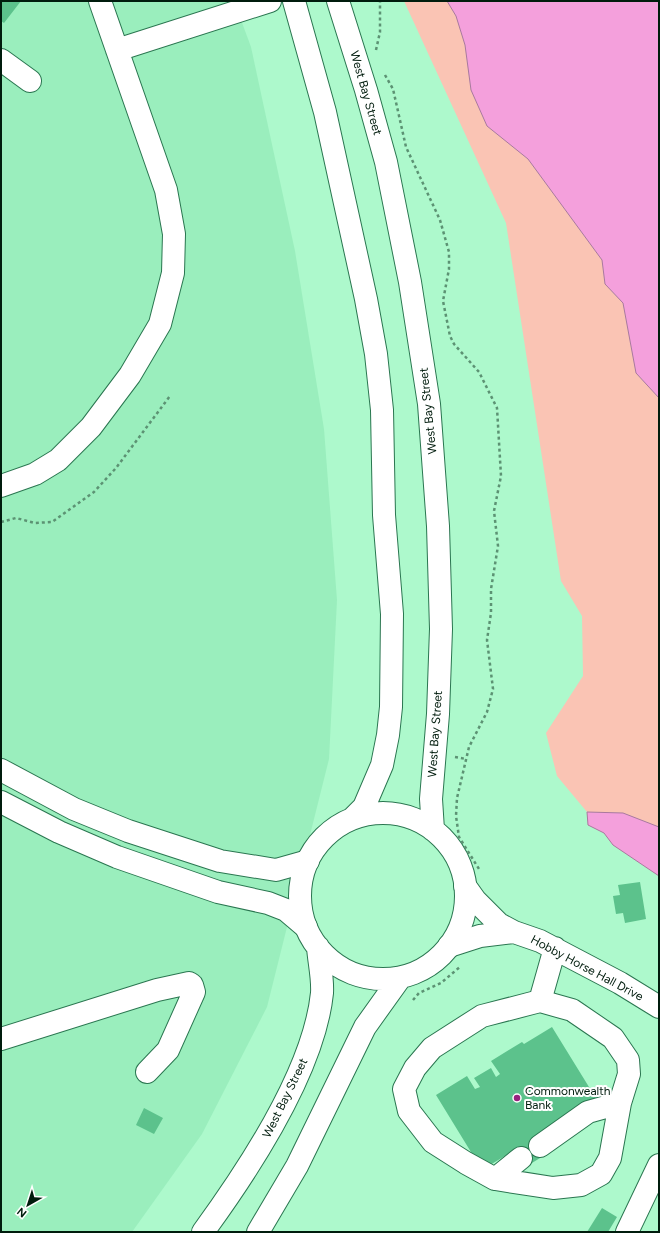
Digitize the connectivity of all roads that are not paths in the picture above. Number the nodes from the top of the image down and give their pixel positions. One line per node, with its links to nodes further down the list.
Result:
1 (100, 1): 5 (main road)
2 (270, 1): 5 (main road)
3 (294, 1): 11 (main road)
4 (338, 1): 12 (main road, West Bay Street)
5 (117, 50): 8 (main road)
6 (1, 60): 7 (main road)
7 (30, 81)
8 (1, 486)
9 (1, 770): 13 (main road)
10 (1, 802): 15 (main road)
11 (353, 818): 12 (main road); 13 (main road)
12 (433, 830): 14 (main road)
13 (308, 861): 15 (main road)
14 (473, 879): 16 (main road, Hobby Horse Hall Drive); 17 (main road)
15 (306, 927): 18 (main road)
16 (514, 932): 17 (main road, Hobby Horse Hall Drive); 19 (main road, Hobby Horse Hall Drive)
17 (449, 946): 20 (main road)
18 (318, 947): 20 (main road); 30 (main road, West Bay Street)
19 (555, 948): 21 (main road); 22 (main road, Hobby Horse Hall Drive)
20 (400, 978): 31 (main road)
21 (540, 1001): 25 (main road); 29 (main road)
22 (659, 1007)
23 (1, 1039): 24 (main road)
24 (148, 1072)
25 (620, 1103): 26 (main road); 29 (main road)
26 (540, 1146)
27 (522, 1158): 29 (main road)
28 (659, 1165): 32 (main road)
29 (495, 1179)
30 (203, 1232)
31 (258, 1232)
32 (626, 1232)

